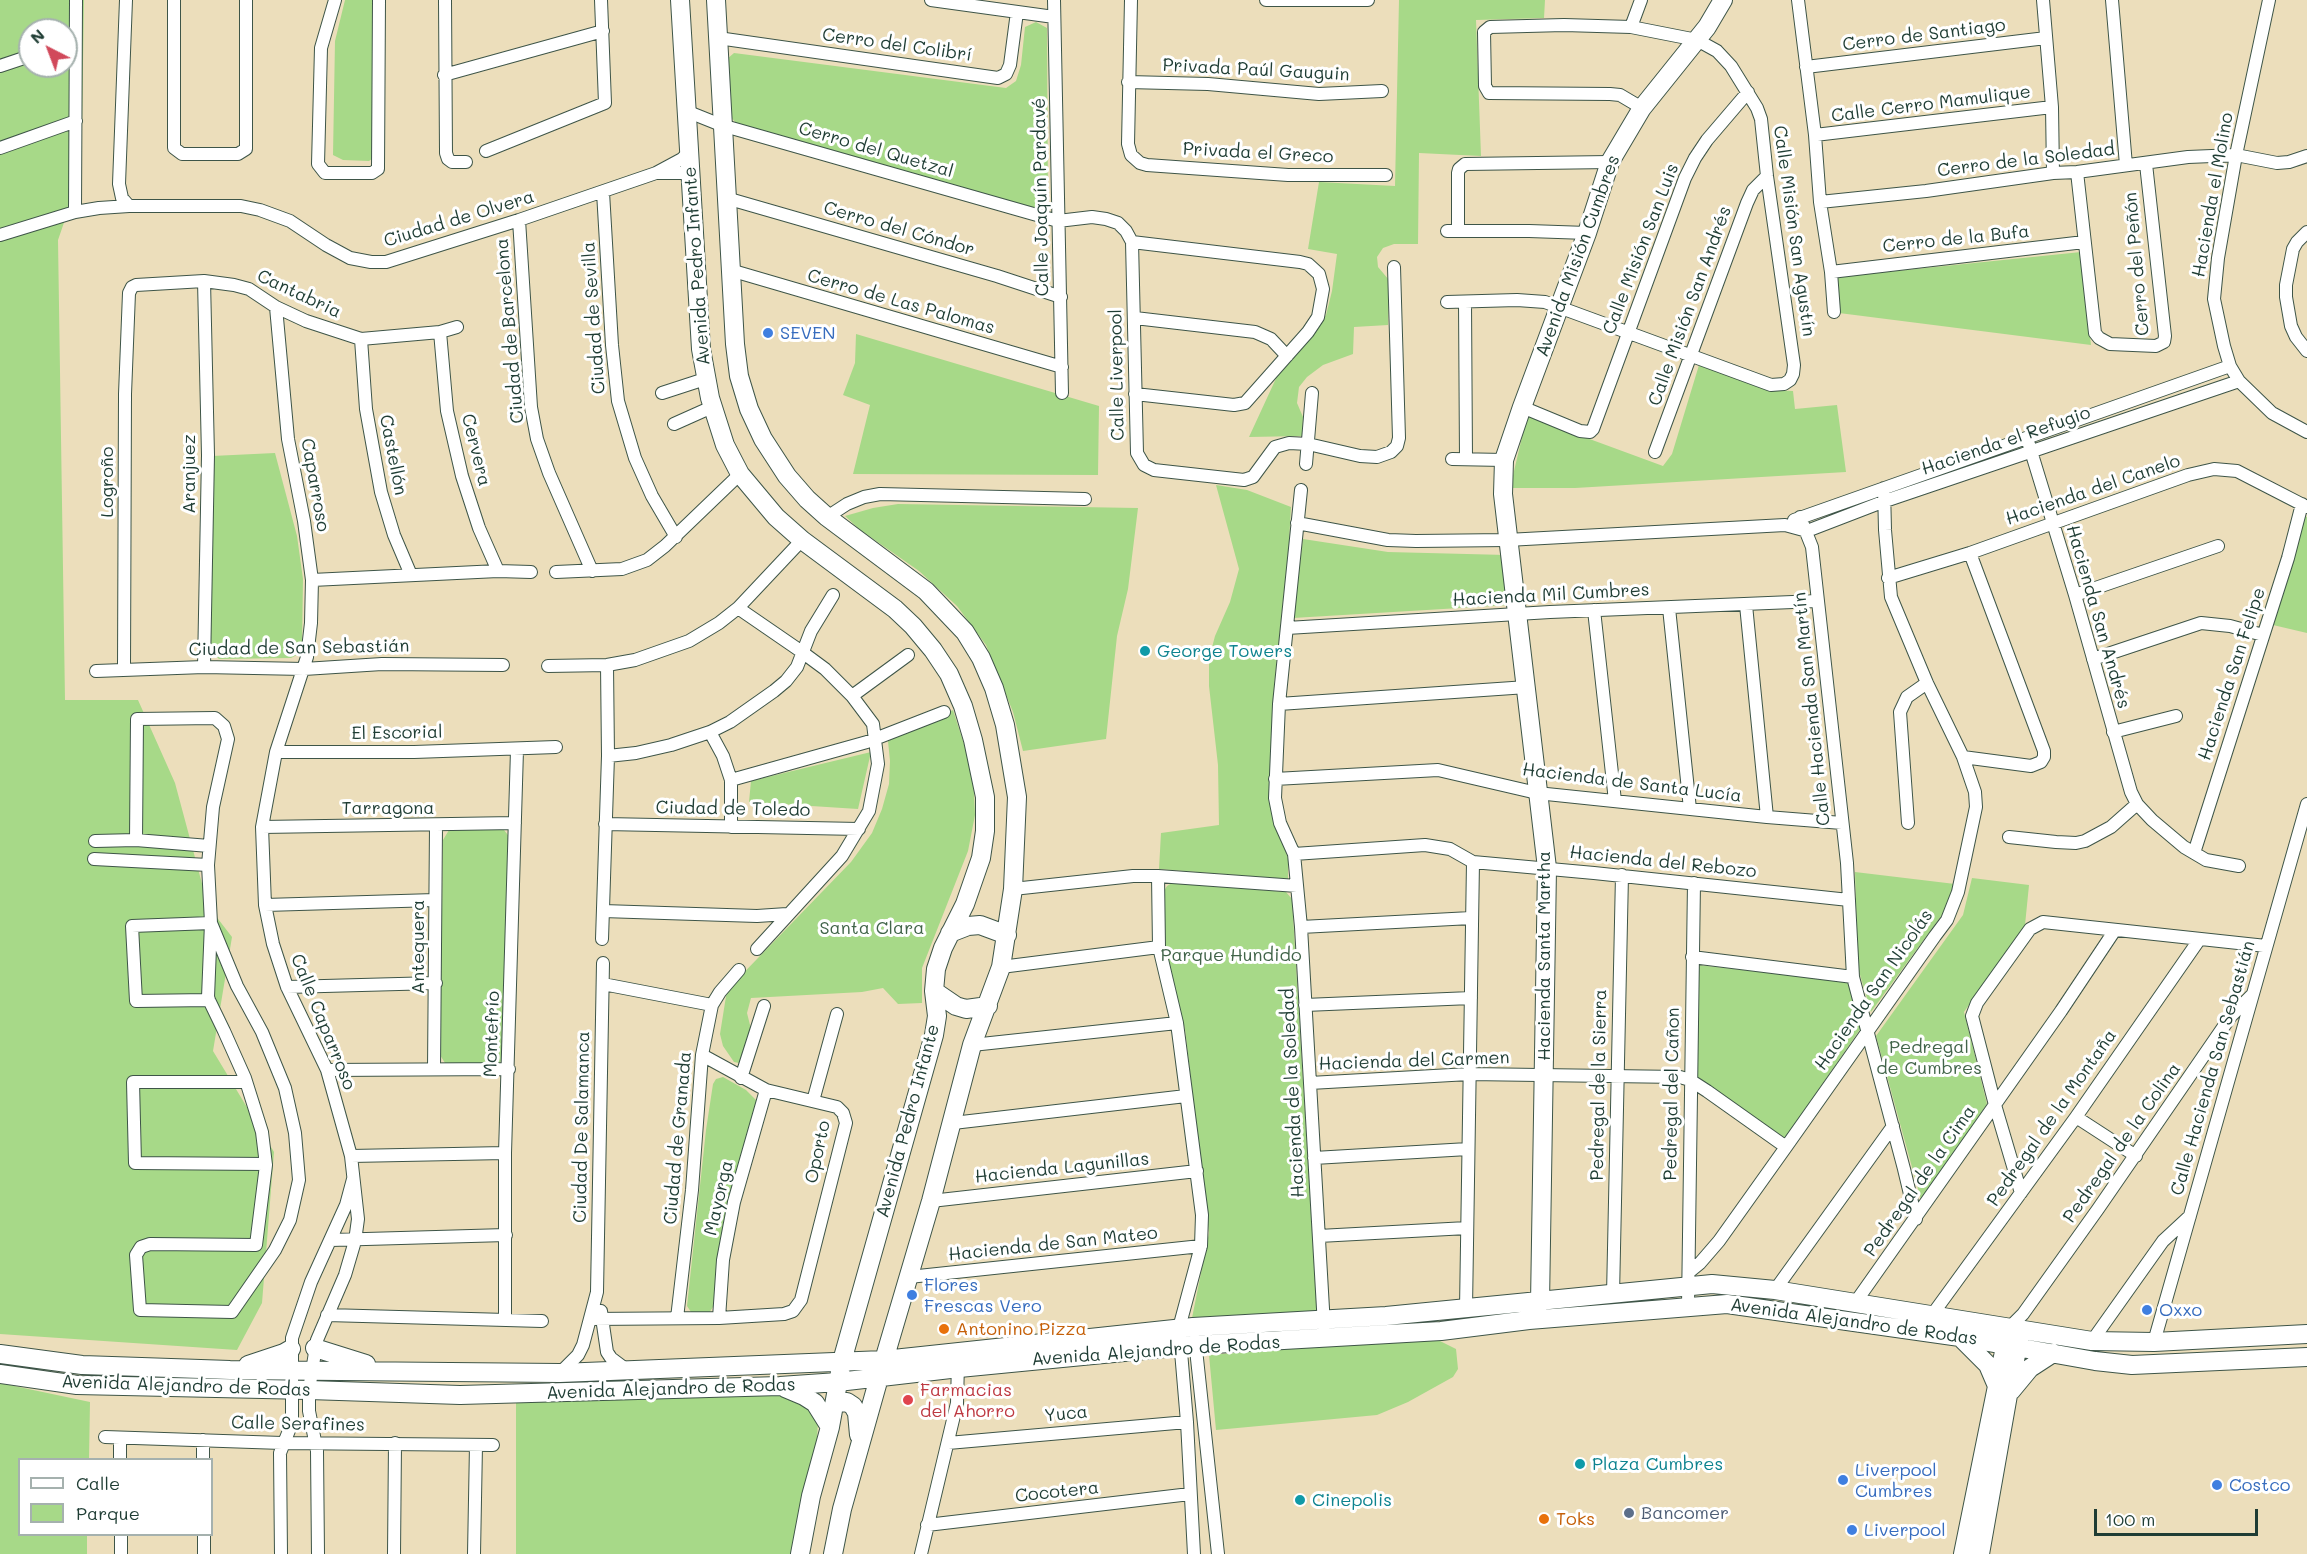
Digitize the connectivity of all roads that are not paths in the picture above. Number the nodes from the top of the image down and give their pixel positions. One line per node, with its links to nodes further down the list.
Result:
1 (76, 0): 24 (street)
2 (126, 0): 62 (street)
3 (174, 0): 4 (street)
4 (246, 0)
5 (335, 0): 6 (street)
6 (379, 0)
7 (445, 0): 33 (street)
8 (601, 0): 26 (street)
9 (680, 0): 40 (street, Avenida Pedro Infante)
10 (716, 0): 27 (street, Avenida Pedro Infante)
11 (931, 0): 22 (street)
12 (1054, 0): 23 (street, Calle Joaquín Pardavé)
13 (1131, 0): 35 (street)
14 (1266, 0): 15 (street)
15 (1368, 0)
16 (1641, 0): 25 (street)
17 (1723, 0): 29 (street, Avenida Misión Cumbres)
18 (1798, 0): 32 (street)
19 (2043, 0): 28 (street)
20 (2112, 0): 52 (street)
21 (2269, 0): 47 (street, Hacienda el Molino)
22 (1017, 12): 23 (street); 27 (street, Cerro del Colibrí)
23 (1054, 17): 65 (street, Calle Joaquín Pardavé)
24 (74, 18)
25 (1631, 27): 29 (street); 39 (street)
26 (603, 31): 33 (street); 45 (street)
27 (718, 38): 42 (street, Avenida Pedro Infante)
28 (2046, 38): 32 (street, Cerro de Santiago); 38 (street)
29 (1697, 40): 37 (street, Calle Misión San Agustín); 39 (street, Avenida Misión Cumbres)
30 (18, 60): 31 (street)
31 (0, 66)
32 (1806, 67): 43 (street)
33 (444, 75): 49 (street)
34 (73, 78): 41 (street)
35 (1128, 82): 36 (street, Privada Paúl Gauguin); 57 (street, Privada el Greco)
36 (1382, 91)
37 (1748, 93): 58 (street, Calle Misión San Agustín); 85 (street, Calle Misión San Luis)
38 (2052, 107): 43 (street, Calle Cerro Mamulique); 56 (street)
39 (1642, 108): 50 (street, Avenida Misión Cumbres)
40 (686, 111): 42 (street, Cerro del Quetzal); 46 (street, Avenida Pedro Infante)
41 (76, 121): 44 (street); 63 (street)
42 (721, 125): 60 (street, Avenida Pedro Infante); 65 (street, Cerro del Quetzal)
43 (1815, 135): 61 (street)
44 (0, 148)
45 (486, 151)
46 (689, 152): 54 (street, Ciudad de Olvera); 55 (street, Avenida Pedro Infante)
47 (2236, 155): 48 (street, Cerro de la Soledad); 51 (street, Cerro de la Soledad); 90 (street, Hacienda el Molino)
48 (2307, 156)
49 (466, 162)
50 (1610, 162): 67 (street, Avenida Misión Cumbres); 67 (street)
51 (2146, 164): 52 (street, Cerro de la Soledad); 70 (street, Cerro del Peñón)
52 (2126, 165): 53 (street, Cerro de la Soledad)
53 (2077, 172): 56 (street, Cerro de la Soledad); 70 (street, Cerro del Peñón)
54 (656, 173): 55 (street, Ciudad de Olvera); 59 (street, Ciudad de Olvera)
55 (692, 173): 92 (street, Avenida Pedro Infante)
56 (2053, 173): 61 (street, Cerro de la Soledad)
57 (1386, 175)
58 (1767, 176): 88 (street, Calle Misión San Andrés); 88 (street, Calle Misión San Agustín)
59 (603, 192): 64 (street, Ciudad de Olvera); 122 (street, Ciudad de Sevilla)
60 (726, 198): 72 (street, Avenida Pedro Infante); 76 (street, Cerro del Cóndor)
61 (1820, 202): 73 (street)
62 (129, 206): 63 (street, Ciudad de Olvera); 64 (street, Ciudad de Olvera)
63 (75, 212): 68 (street, Ciudad de Olvera)
64 (519, 220): 127 (street, Ciudad de Barcelona)
65 (1058, 221): 69 (street); 76 (street, Calle Joaquín Pardavé)
66 (2307, 232): 87 (street)
67 (1587, 234): 80 (street, Avenida Misión Cumbres)
68 (0, 235)
69 (1132, 242): 82 (street, Calle Liverpool); 89 (street)
70 (2084, 242): 73 (street, Cerro de la Bufa)
71 (1394, 267): 103 (street, Calle Liverpool)
72 (730, 270): 91 (street, Cerro de Las Palomas); 116 (street, Avenida Pedro Infante)
73 (1831, 272): 81 (street)
74 (204, 281): 75 (street, Cantabria); 79 (street, Cantabria); 150 (street, Aranjuez)
75 (129, 293): 152 (street, Logroño)
76 (1061, 297): 91 (street, Calle Joaquín Pardavé)
77 (1448, 302): 78 (street)
78 (1465, 302): 80 (street); 107 (street)
79 (276, 307): 86 (street, Cantabria); 133 (street, Caparroso)
80 (1559, 307): 85 (street); 99 (street, Avenida Misión Cumbres)
81 (1834, 312)
82 (1135, 318): 89 (street); 97 (street, Calle Liverpool)
83 (457, 327): 84 (street, Cantabria)
84 (440, 332): 86 (street, Cantabria); 128 (street, Cervera)
85 (1628, 333): 88 (street); 99 (street, Calle Misión San Luis)
86 (361, 339): 131 (street, Castellón)
87 (2307, 351)
88 (1691, 355): 105 (street, Calle Misión San Andrés)
89 (1287, 356): 97 (street)
90 (2230, 366): 93 (street, Hacienda el Molino); 102 (street, Hacienda el Refugio)
91 (1062, 367): 95 (street, Calle Joaquín Pardavé)
92 (705, 379): 94 (street); 98 (street, Avenida Pedro Infante)
93 (2239, 381): 101 (street, Hacienda el Molino); 104 (street, Hacienda el Refugio)
94 (662, 393)
95 (1062, 393)
96 (1312, 393): 103 (street)
97 (1135, 394): 103 (street, Calle Liverpool)
98 (712, 407): 100 (street); 110 (street, Avenida Pedro Infante)
99 (1522, 407): 108 (street, Avenida Misión Cumbres)
100 (674, 423)
101 (2307, 432)
102 (2027, 438): 104 (street, Hacienda San Andrés); 111 (street, Hacienda el Refugio)
103 (1308, 444): 109 (street)
104 (2031, 451): 114 (street, Hacienda el Refugio); 118 (street, Hacienda San Andrés)
105 (1655, 452)
106 (1452, 459): 107 (street)
107 (1466, 459): 108 (street)
108 (1504, 460): 124 (street, Avenida Misión Cumbres)
109 (1306, 464)
110 (740, 474): 122 (street); 123 (street, Avenida Pedro Infante)
111 (1884, 488): 114 (street, Hacienda San Nicolás); 117 (street, Hacienda el Refugio)
112 (1301, 490): 119 (street, Hacienda de la Soledad)
113 (1085, 499): 116 (street)
114 (1885, 501): 121 (street, Hacienda el Refugio); 132 (street, Hacienda San Nicolás)
115 (2304, 506): 118 (street, Hacienda del Canelo); 143 (street, Hacienda San Felipe)
116 (827, 517): 199 (street, Avenida Pedro Infante)
117 (1800, 517): 120 (street, Hacienda el Refugio); 121 (street, Calle Hacienda San Martín)
118 (2052, 522): 126 (street, Hacienda del Canelo); 135 (street, Hacienda San Andrés)
119 (1298, 523): 124 (street); 142 (street, Hacienda de la Soledad)
120 (1785, 525): 121 (street, Hacienda el Refugio); 124 (street, Hacienda el Refugio)
121 (1807, 531): 136 (street, Calle Hacienda San Martín)
122 (676, 537): 127 (street)
123 (802, 540): 138 (street); 209 (street, Avenida Pedro Infante)
124 (1507, 540): 141 (street, Hacienda Santa Martha)
125 (2218, 546): 135 (street)
126 (1970, 553): 132 (street, Hacienda del Canelo); 167 (street)
127 (592, 571): 130 (street)
128 (498, 572): 129 (street); 131 (street)
129 (531, 572)
130 (556, 572)
131 (411, 575): 133 (street)
132 (1888, 578): 154 (street, Hacienda San Nicolás)
133 (312, 580): 151 (street, Caparroso)
134 (833, 595): 144 (street)
135 (2075, 595): 146 (street, Hacienda San Andrés)
136 (1817, 601): 137 (street, Hacienda Mil Cumbres); 176 (street, Calle Hacienda San Martín)
137 (1746, 605): 139 (street, Hacienda Mil Cumbres); 175 (street)
138 (738, 608): 144 (street); 148 (street)
139 (1669, 608): 140 (street, Hacienda Mil Cumbres); 174 (street)
140 (1594, 610): 141 (street, Hacienda Mil Cumbres); 171 (street)
141 (1518, 614): 142 (street, Hacienda Mil Cumbres); 155 (street, Hacienda Santa Martha)
142 (1287, 628): 157 (street, Hacienda de la Soledad)
143 (2263, 635): 146 (street); 188 (street, Hacienda San Felipe)
144 (802, 652): 156 (street); 160 (street)
145 (908, 655): 156 (street)
146 (2093, 659): 161 (street, Hacienda San Andrés)
147 (503, 665): 151 (street, Ciudad de San Sebastián)
148 (607, 665): 149 (street); 166 (street)
149 (549, 666)
150 (204, 667): 151 (street, Ciudad de San Sebastián); 152 (street, Ciudad de San Sebastián)
151 (304, 669): 165 (street, Calle Caparroso)
152 (124, 670): 153 (street, Ciudad de San Sebastián)
153 (96, 671)
154 (1927, 683): 167 (street, Hacienda San Nicolás); 177 (street)
155 (1527, 687): 157 (street); 170 (street, Hacienda Santa Martha)
156 (852, 696): 162 (street)
157 (1279, 704): 169 (street, Hacienda de la Soledad)
158 (944, 712): 162 (street)
159 (2176, 716): 161 (street)
160 (710, 732): 166 (street); 168 (street)
161 (2113, 732): 172 (street, Hacienda San Andrés)
162 (876, 738): 168 (street); 183 (street)
163 (556, 747): 164 (street, El Escorial)
164 (518, 750): 165 (street, El Escorial); 178 (street, Montefrío)
165 (276, 752): 181 (street, Calle Caparroso)
166 (608, 756): 179 (street)
167 (1963, 757): 234 (street, Hacienda San Nicolás)
168 (731, 780): 182 (street)
169 (1275, 780): 170 (street, Hacienda de Santa Lucía); 189 (street, Hacienda de la Soledad)
170 (1537, 793): 171 (street, Hacienda de Santa Lucía); 194 (street, Hacienda Santa Martha)
171 (1616, 801): 174 (street, Hacienda de Santa Lucía)
172 (2137, 804): 184 (street); 188 (street)
173 (2307, 804): 213 (street, Calle Hacienda San Sebastián)
174 (1690, 809): 175 (street, Hacienda de Santa Lucía)
175 (1767, 818): 176 (street, Hacienda de Santa Lucía)
176 (1842, 823): 201 (street, Calle Hacienda San Martín)
177 (1908, 823)
178 (515, 824): 180 (street, Tarragona); 237 (street, Montefrío)
179 (605, 824): 182 (street, Ciudad de Toledo); 203 (street)
180 (436, 826): 181 (street, Tarragona); 200 (street, Antequera)
181 (262, 827): 202 (street, Calle Caparroso)
182 (731, 827): 183 (street, Ciudad de Toledo)
183 (859, 829): 204 (street)
184 (2008, 837)
185 (136, 840): 186 (street); 187 (street); 187 (street)
186 (95, 841)
187 (209, 846): 192 (street)
188 (2194, 853): 193 (street)
189 (1294, 854): 191 (street); 198 (street, Hacienda de la Soledad)
190 (94, 859): 192 (street)
191 (1473, 862): 194 (street, Hacienda del Rebozo); 205 (street)
192 (207, 865): 206 (street)
193 (2239, 866)
194 (1547, 868): 195 (street, Hacienda del Rebozo); 241 (street, Hacienda Santa Martha)
195 (1622, 875): 197 (street, Hacienda del Rebozo); 242 (street, Pedregal de la Sierra)
196 (1158, 876): 198 (street); 199 (street); 214 (street)
197 (1694, 883): 201 (street, Hacienda del Rebozo); 216 (street, Pedregal del Cañon)
198 (1297, 886): 207 (street, Hacienda de la Soledad)
199 (1013, 889): 210 (street, Avenida Pedro Infante)
200 (435, 900): 202 (street); 221 (street, Antequera)
201 (1849, 900): 220 (street, Calle Hacienda San Martín)
202 (265, 905): 223 (street, Calle Caparroso)
203 (603, 910): 204 (street); 211 (street)
204 (787, 914): 215 (street)
205 (1471, 918): 207 (street); 226 (street)
206 (210, 923): 227 (street); 227 (street); 260 (street)
207 (1301, 927): 230 (street, Hacienda de la Soledad)
208 (2115, 930): 212 (street); 250 (street, Pedregal de la Cima); 250 (street)
209 (950, 933): 210 (street); 224 (street, Avenida Pedro Infante)
210 (1006, 935): 218 (street, Avenida Pedro Infante)
211 (602, 939)
212 (2199, 940): 213 (street); 251 (street, Pedregal de la Montaña)
213 (2266, 946): 225 (street, Calle Hacienda San Sebastián)
214 (1160, 947): 218 (street); 233 (street)
215 (757, 949)
216 (1692, 957): 220 (street); 244 (street, Pedregal del Cañon)
217 (603, 963): 222 (street, Ciudad De Salamanca)
218 (1001, 967): 231 (street, Avenida Pedro Infante)
219 (739, 970): 228 (street, Ciudad de Granada)
220 (1853, 977): 234 (street, Calle Hacienda San Martín)
221 (436, 983): 223 (street); 238 (street, Antequera)
222 (603, 984): 228 (street); 286 (street, Ciudad De Salamanca)
223 (287, 987): 239 (street, Calle Caparroso)
224 (934, 991): 231 (street); 303 (street, Avenida Pedro Infante)
225 (2253, 994): 258 (street, Pedregal de la Colina); 265 (street, Calle Hacienda San Sebastián)
226 (1471, 998): 230 (street); 240 (street)
227 (209, 1000): 245 (street)
228 (712, 1005): 236 (street, Ciudad de Granada)
229 (764, 1005): 243 (street)
230 (1305, 1005): 246 (street, Hacienda de la Soledad)
231 (988, 1006): 235 (street, Avenida Pedro Infante)
232 (837, 1014): 249 (street)
233 (1177, 1023): 235 (street); 248 (street)
234 (1868, 1029): 253 (street, Calle Hacienda San Martín); 254 (street, Hacienda San Nicolás)
235 (972, 1045): 252 (street, Avenida Pedro Infante)
236 (702, 1055): 243 (street, Oporto); 283 (street, Ciudad de Granada)
237 (509, 1068): 238 (street); 256 (street, Montefrío)
238 (434, 1069): 239 (street)
239 (327, 1070): 257 (street, Calle Caparroso)
240 (1469, 1074): 241 (street, Hacienda del Carmen); 246 (street, Hacienda del Carmen); 255 (street)
241 (1543, 1074): 242 (street, Hacienda del Carmen); 277 (street, Hacienda Santa Martha)
242 (1616, 1076): 244 (street, Hacienda del Carmen); 276 (street, Pedregal de la Sierra)
243 (741, 1077): 247 (street, Oporto)
244 (1690, 1080): 254 (street, Hacienda del Carmen); 274 (street, Pedregal del Cañon)
245 (246, 1082): 260 (street); 260 (street)
246 (1310, 1083): 259 (street, Hacienda de la Soledad)
247 (766, 1090): 249 (street, Oporto); 284 (street, Mayorga)
248 (1186, 1096): 252 (street); 261 (street)
249 (813, 1101): 284 (street, Oporto)
250 (1995, 1105): 263 (street); 266 (street, Pedregal de la Cima)
251 (2076, 1117): 258 (street); 263 (street, Pedregal de la Montaña)
252 (953, 1123): 264 (street, Avenida Pedro Infante)
253 (1893, 1126): 266 (street, Calle Hacienda San Martín); 275 (street)
254 (1786, 1147): 274 (street, Hacienda San Nicolás)
255 (1468, 1149): 259 (street); 267 (street)
256 (505, 1153): 257 (street); 268 (street, Montefrío)
257 (351, 1156): 262 (street, Calle Caparroso)
258 (2136, 1156): 290 (street, Pedregal de la Colina)
259 (1314, 1158): 269 (street, Hacienda de la Soledad)
260 (266, 1164)
261 (1197, 1171): 264 (street, Hacienda Lagunillas); 272 (street)
262 (354, 1178): 270 (street, Calle Caparroso); 271 (street, Calle Caparroso)
263 (2021, 1193): 282 (street, Pedregal de la Montaña)
264 (932, 1201): 273 (street, Avenida Pedro Infante)
265 (2190, 1216): 294 (street); 295 (street, Calle Hacienda San Sebastián)
266 (1916, 1219): 278 (street, Pedregal de la Cima)
267 (1467, 1228): 269 (street); 280 (street)
268 (506, 1235): 271 (street); 285 (street, Montefrío)
269 (1319, 1236): 287 (street, Hacienda de la Soledad)
270 (331, 1240): 271 (street); 296 (street, Calle Caparroso)
271 (356, 1241): 281 (street, Calle Caparroso)
272 (1201, 1246): 273 (street, Hacienda de San Mateo); 289 (street)
273 (909, 1277): 301 (street, Avenida Pedro Infante)
274 (1688, 1279): 275 (street, Avenida Alejandro de Rodas); 276 (street, Avenida Alejandro de Rodas); 279 (street, Pedregal del Cañon)
275 (1775, 1290): 278 (street, Avenida Alejandro de Rodas)
276 (1613, 1295): 277 (street, Avenida Alejandro de Rodas)
277 (1540, 1303): 280 (street, Avenida Alejandro de Rodas)
278 (1855, 1303): 282 (street, Avenida Alejandro de Rodas)
279 (1689, 1306): 292 (street, Avenida Alejandro de Rodas); 293 (street, Avenida Alejandro de Rodas)
280 (1466, 1308): 287 (street, Avenida Alejandro de Rodas)
281 (327, 1315): 285 (street); 299 (street, Calle Caparroso)
282 (1932, 1315): 290 (street, Avenida Alejandro de Rodas)
283 (677, 1318): 284 (street); 286 (street)
284 (719, 1318)
285 (505, 1319): 288 (street)
286 (596, 1319): 306 (street, Ciudad De Salamanca); 308 (street, Ciudad De Salamanca)
287 (1323, 1320): 289 (street, Avenida Alejandro de Rodas); 293 (street, Hacienda de la Soledad)
288 (542, 1321)
289 (1186, 1331): 293 (street, Avenida Alejandro de Rodas); 302 (street, Avenida Alejandro de Rodas); 316 (street); 345 (street)
290 (2015, 1332): 292 (street, Avenida Alejandro de Rodas); 294 (street, Avenida Alejandro de Rodas); 297 (street, Avenida Alejandro de Rodas); 314 (street)
291 (2307, 1334): 295 (street, Avenida Alejandro de Rodas)
292 (1959, 1337): 314 (street)
293 (1325, 1339)
294 (2092, 1341): 295 (street, Avenida Alejandro de Rodas)
295 (2154, 1342)
296 (291, 1349): 304 (street); 305 (street, Calle Caparroso)
297 (2053, 1353): 300 (street, Avenida Alejandro de Rodas); 314 (street)
298 (0, 1354): 304 (street, Avenida Alejandro de Rodas)
299 (314, 1357): 305 (street, Avenida Alejandro de Rodas); 307 (street, Avenida Alejandro de Rodas); 307 (street); 313 (street, Calle Caparroso)
300 (2307, 1358)
301 (884, 1360): 302 (street, Avenida Alejandro de Rodas); 303 (street, Avenida Alejandro de Rodas); 310 (street, Avenida Pedro Infante)
302 (958, 1360): 310 (street, Avenida Alejandro de Rodas); 324 (street)
303 (842, 1361): 306 (street, Avenida Alejandro de Rodas); 311 (street, Avenida Pedro Infante)
304 (230, 1370): 305 (street, Avenida Alejandro de Rodas)
305 (292, 1370): 313 (street, Calle Caparroso)
306 (627, 1370): 308 (street, Avenida Alejandro de Rodas)
307 (400, 1371): 308 (street, Avenida Alejandro de Rodas)
308 (560, 1373)
309 (0, 1374): 313 (street, Avenida Alejandro de Rodas)
310 (879, 1378): 311 (street, Avenida Alejandro de Rodas); 327 (street, Avenida Pedro Infante)
311 (838, 1382): 312 (street, Avenida Alejandro de Rodas); 315 (street, Avenida Pedro Infante)
312 (780, 1386): 313 (street, Avenida Alejandro de Rodas); 317 (street)
313 (301, 1390): 321 (street); 322 (street)
314 (2002, 1390): 334 (street); 334 (street)
315 (835, 1403): 317 (street, Avenida Pedro Infante); 327 (street)
316 (1187, 1422): 324 (street, Yuca); 330 (street)
317 (830, 1427): 341 (street, Avenida Pedro Infante)
318 (105, 1437): 319 (street, Calle Serafines)
319 (120, 1438): 320 (street, Calle Serafines); 328 (street)
320 (203, 1440): 322 (street, Calle Serafines); 329 (street)
321 (316, 1442): 322 (street, Calle Serafines); 323 (street, Calle Serafines); 338 (street)
322 (282, 1443): 337 (street)
323 (395, 1443): 325 (street, Calle Serafines); 339 (street)
324 (948, 1443): 331 (street)
325 (476, 1445): 326 (street, Calle Serafines); 340 (street)
326 (493, 1445)
327 (859, 1449): 342 (street, Avenida Pedro Infante)
328 (120, 1458)
329 (203, 1458)
330 (1190, 1494): 331 (street, Cocotera); 344 (street)
331 (927, 1525): 343 (street)
332 (121, 1536): 335 (street)
333 (204, 1536): 336 (street)
334 (1969, 1553)
335 (121, 1554)
336 (204, 1554)
337 (281, 1554)
338 (318, 1554)
339 (394, 1554)
340 (474, 1554)
341 (800, 1554)
342 (833, 1554)
343 (921, 1554)
344 (1194, 1554)
345 (1218, 1554)

